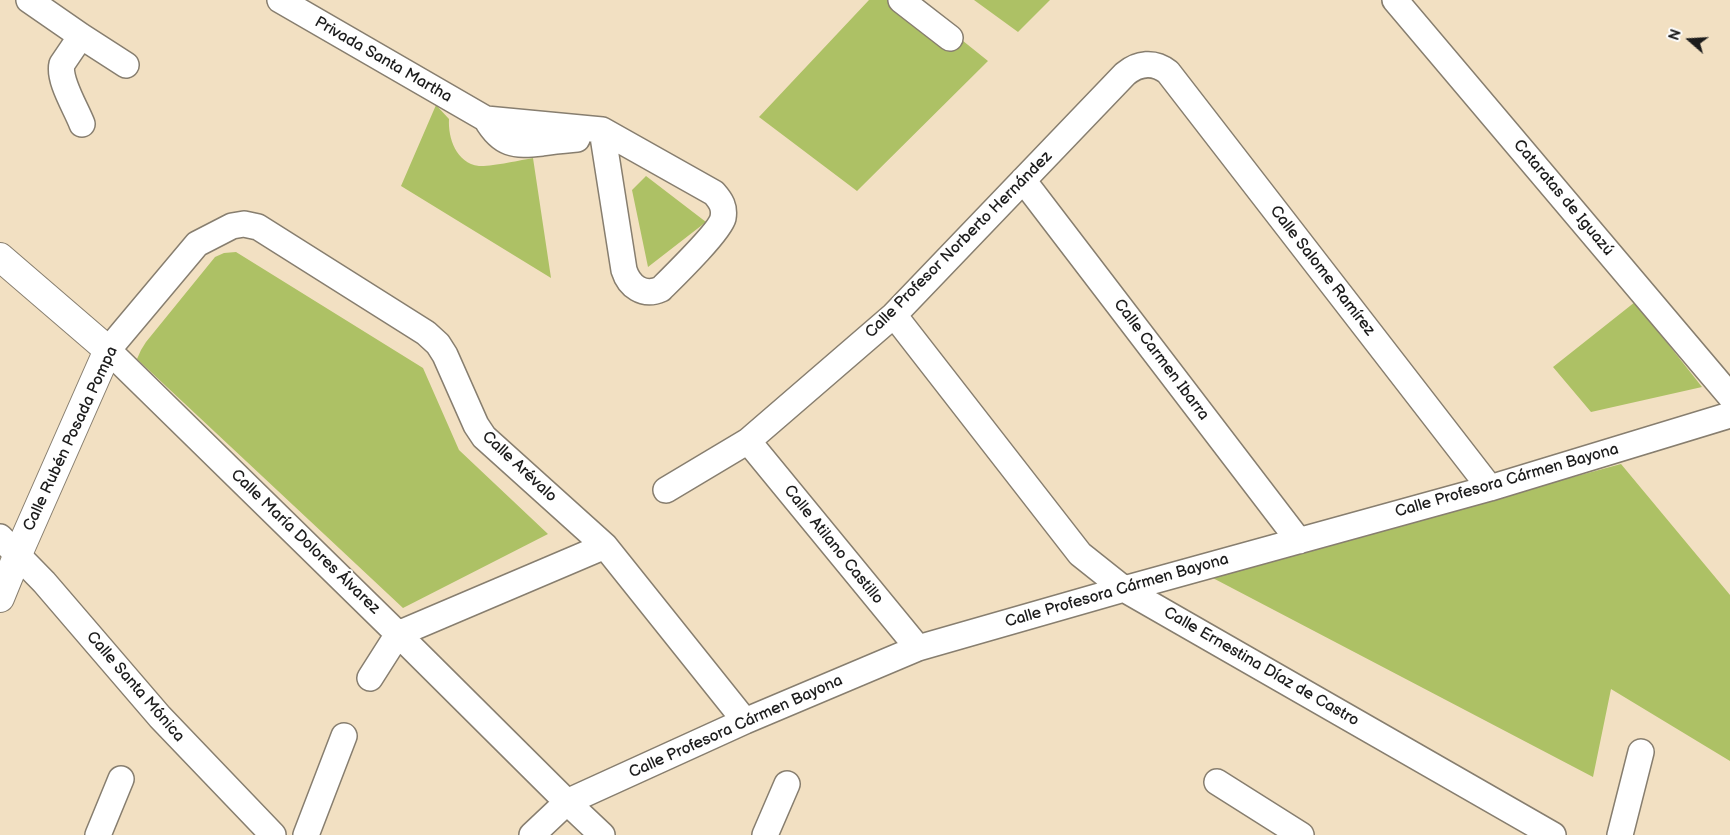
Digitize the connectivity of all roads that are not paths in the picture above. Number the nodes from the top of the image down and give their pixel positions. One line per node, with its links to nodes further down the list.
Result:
1 (29, 0): 5 (street)
2 (280, 0): 10 (street, Privada Santa Martha)
3 (901, 0): 6 (street)
4 (1396, 0): 16 (street, Cataratas de Iguazú)
5 (81, 36): 8 (street); 9 (street)
6 (950, 38)
7 (1149, 64): 11 (street, Calle Profesor Norberto Hernández); 19 (street, Calle Salome Ramírez)
8 (126, 65)
9 (82, 124)
10 (602, 133): 10 (street)
11 (1023, 180): 14 (street, Calle Profesor Norberto Hernández); 21 (street, Calle Carmen Ibarra)
12 (197, 244): 15 (street, Calle Rubén Posada Pompa); 23 (street, Calle Arévalo)
13 (0, 257): 15 (street, Calle María Dolores Álvarez)
14 (894, 315): 18 (street, Calle Profesor Norberto Hernández); 24 (street, Calle Ernestina Díaz de Castro)
15 (108, 350): 22 (street, Calle Rubén Posada Pompa); 26 (street, Calle María Dolores Álvarez)
16 (1730, 396)
17 (1730, 415): 19 (street, Calle Profesora Cármen Bayona)
18 (748, 441): 20 (street, Calle Profesor Norberto Hernández); 27 (street, Calle Atilano Castillo)
19 (1490, 488): 21 (street, Calle Profesora Cármen Bayona)
20 (666, 490)
21 (1299, 540): 24 (street, Calle Profesora Cármen Bayona)
22 (9, 546): 25 (street, Calle Rubén Posada Pompa); 37 (street, Calle Santa Mónica)
23 (605, 546): 26 (street); 29 (street, Calle Arévalo)
24 (1124, 589): 27 (street, Calle Profesora Cármen Bayona); 43 (street, Calle Ernestina Díaz de Castro)
25 (0, 598)
26 (398, 634): 28 (street); 35 (street, Calle María Dolores Álvarez)
27 (918, 648): 29 (street, Calle Profesora Cármen Bayona)
28 (370, 678)
29 (745, 721): 35 (street, Calle Profesora Cármen Bayona)
30 (344, 736): 38 (street)
31 (1641, 752): 44 (street)
32 (121, 779): 36 (street)
33 (1217, 782): 42 (street)
34 (787, 784): 41 (street)
35 (566, 802): 39 (street, Calle Profesora Cármen Bayona); 40 (street, Calle María Dolores Álvarez)
36 (98, 835)
37 (273, 835)
38 (306, 835)
39 (532, 835)
40 (602, 835)
41 (765, 835)
42 (1301, 835)
43 (1553, 835)
44 (1620, 835)

